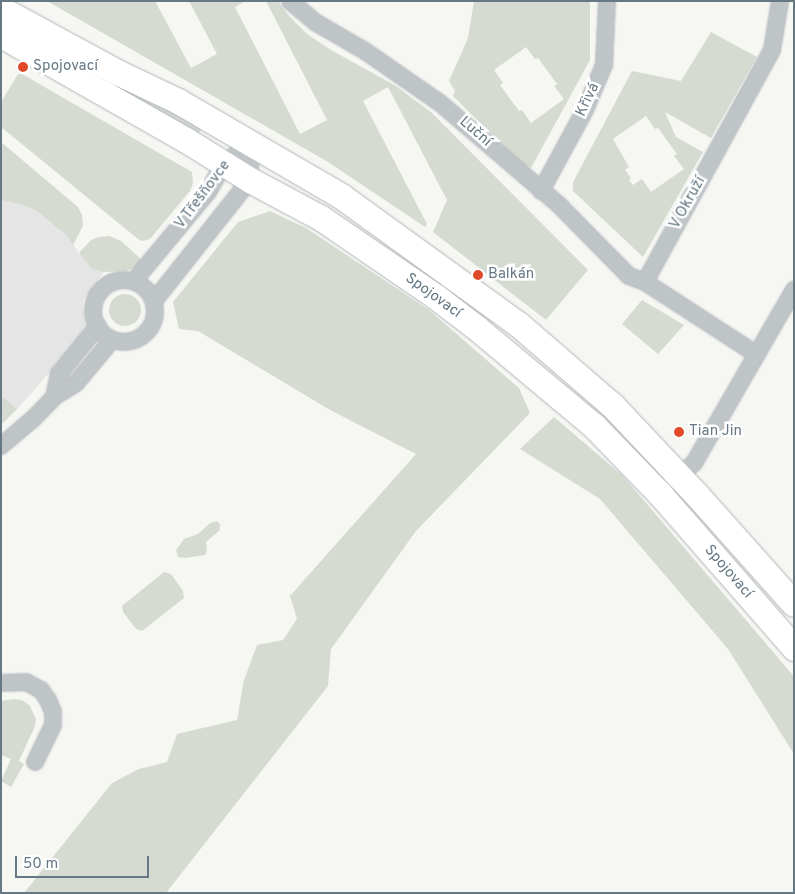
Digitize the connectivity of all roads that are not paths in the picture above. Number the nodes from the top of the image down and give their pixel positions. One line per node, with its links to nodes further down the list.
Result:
1 (290, 1): 9 (street, Luční)
2 (607, 1): 9 (street, Křivá)
3 (780, 1): 11 (street, V Okruží)
4 (1, 9): 6 (main road, Spojovací)
5 (1, 35): 7 (main road, Spojovací)
6 (250, 144): 7 (street, V Třešňovce); 8 (street, V Třešňovce); 19 (main road, Spojovací)
7 (224, 163): 8 (main road, Spojovací); 10 (street, V Třešňovce)
8 (250, 180): 13 (street, V Třešňovce); 20 (main road, Spojovací)
9 (541, 190): 11 (street, Luční)
10 (134, 281): 13 (street); 14 (street)
11 (645, 282): 16 (street)
12 (794, 290): 16 (street)
13 (154, 301): 15 (street)
14 (98, 326): 15 (street); 17 (street)
15 (112, 340): 17 (street)
16 (756, 354): 19 (street)
17 (54, 397): 18 (street)
18 (1, 446)
19 (680, 476): 20 (street); 21 (main road, Spojovací)
20 (659, 493): 22 (main road, Spojovací)
21 (794, 604)
22 (794, 648)
23 (1, 683): 24 (street)
24 (35, 762)

